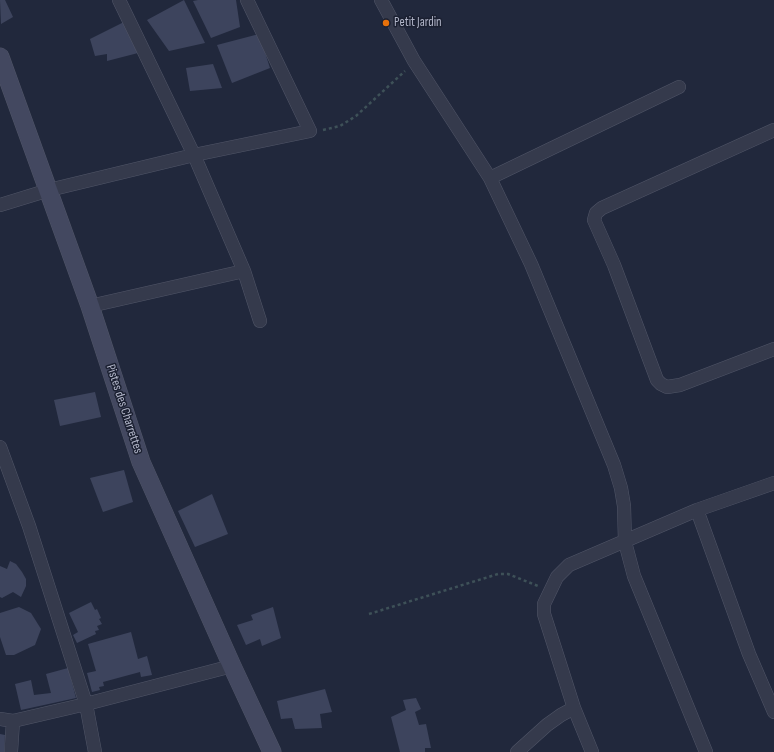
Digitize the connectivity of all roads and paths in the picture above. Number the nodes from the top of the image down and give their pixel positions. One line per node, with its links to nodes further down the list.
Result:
1 (119, 0): 9 (street)
2 (247, 0): 8 (street)
3 (381, 0): 5 (street)
4 (0, 57): 11 (main road, Pistes des Charrettes)
5 (414, 61): 8 (path); 10 (street)
6 (679, 87): 10 (street)
7 (774, 130): 16 (street)
8 (310, 131): 9 (street)
9 (194, 155): 11 (street); 13 (street)
10 (490, 178): 21 (street)
11 (49, 190): 12 (street); 14 (main road, Pistes des Charrettes)
12 (0, 205)
13 (244, 270): 14 (street); 15 (street)
14 (90, 306): 24 (main road, Pistes des Charrettes)
15 (260, 321)
16 (774, 349)
17 (0, 447): 18 (street)
18 (4, 470): 25 (street)
19 (774, 483): 20 (street)
20 (697, 510): 21 (street); 27 (street)
21 (625, 542): 22 (street); 35 (street)
22 (549, 591): 23 (path); 26 (street)
23 (369, 614)
24 (232, 666): 25 (street); 32 (main road, Pistes des Charrettes)
25 (86, 704): 29 (street); 31 (street)
26 (574, 708): 33 (street); 34 (street)
27 (774, 712)
28 (0, 719): 29 (street)
29 (13, 721): 30 (street)
30 (11, 752)
31 (95, 752)
32 (272, 752)
33 (517, 752)
34 (592, 752)
35 (706, 752)

